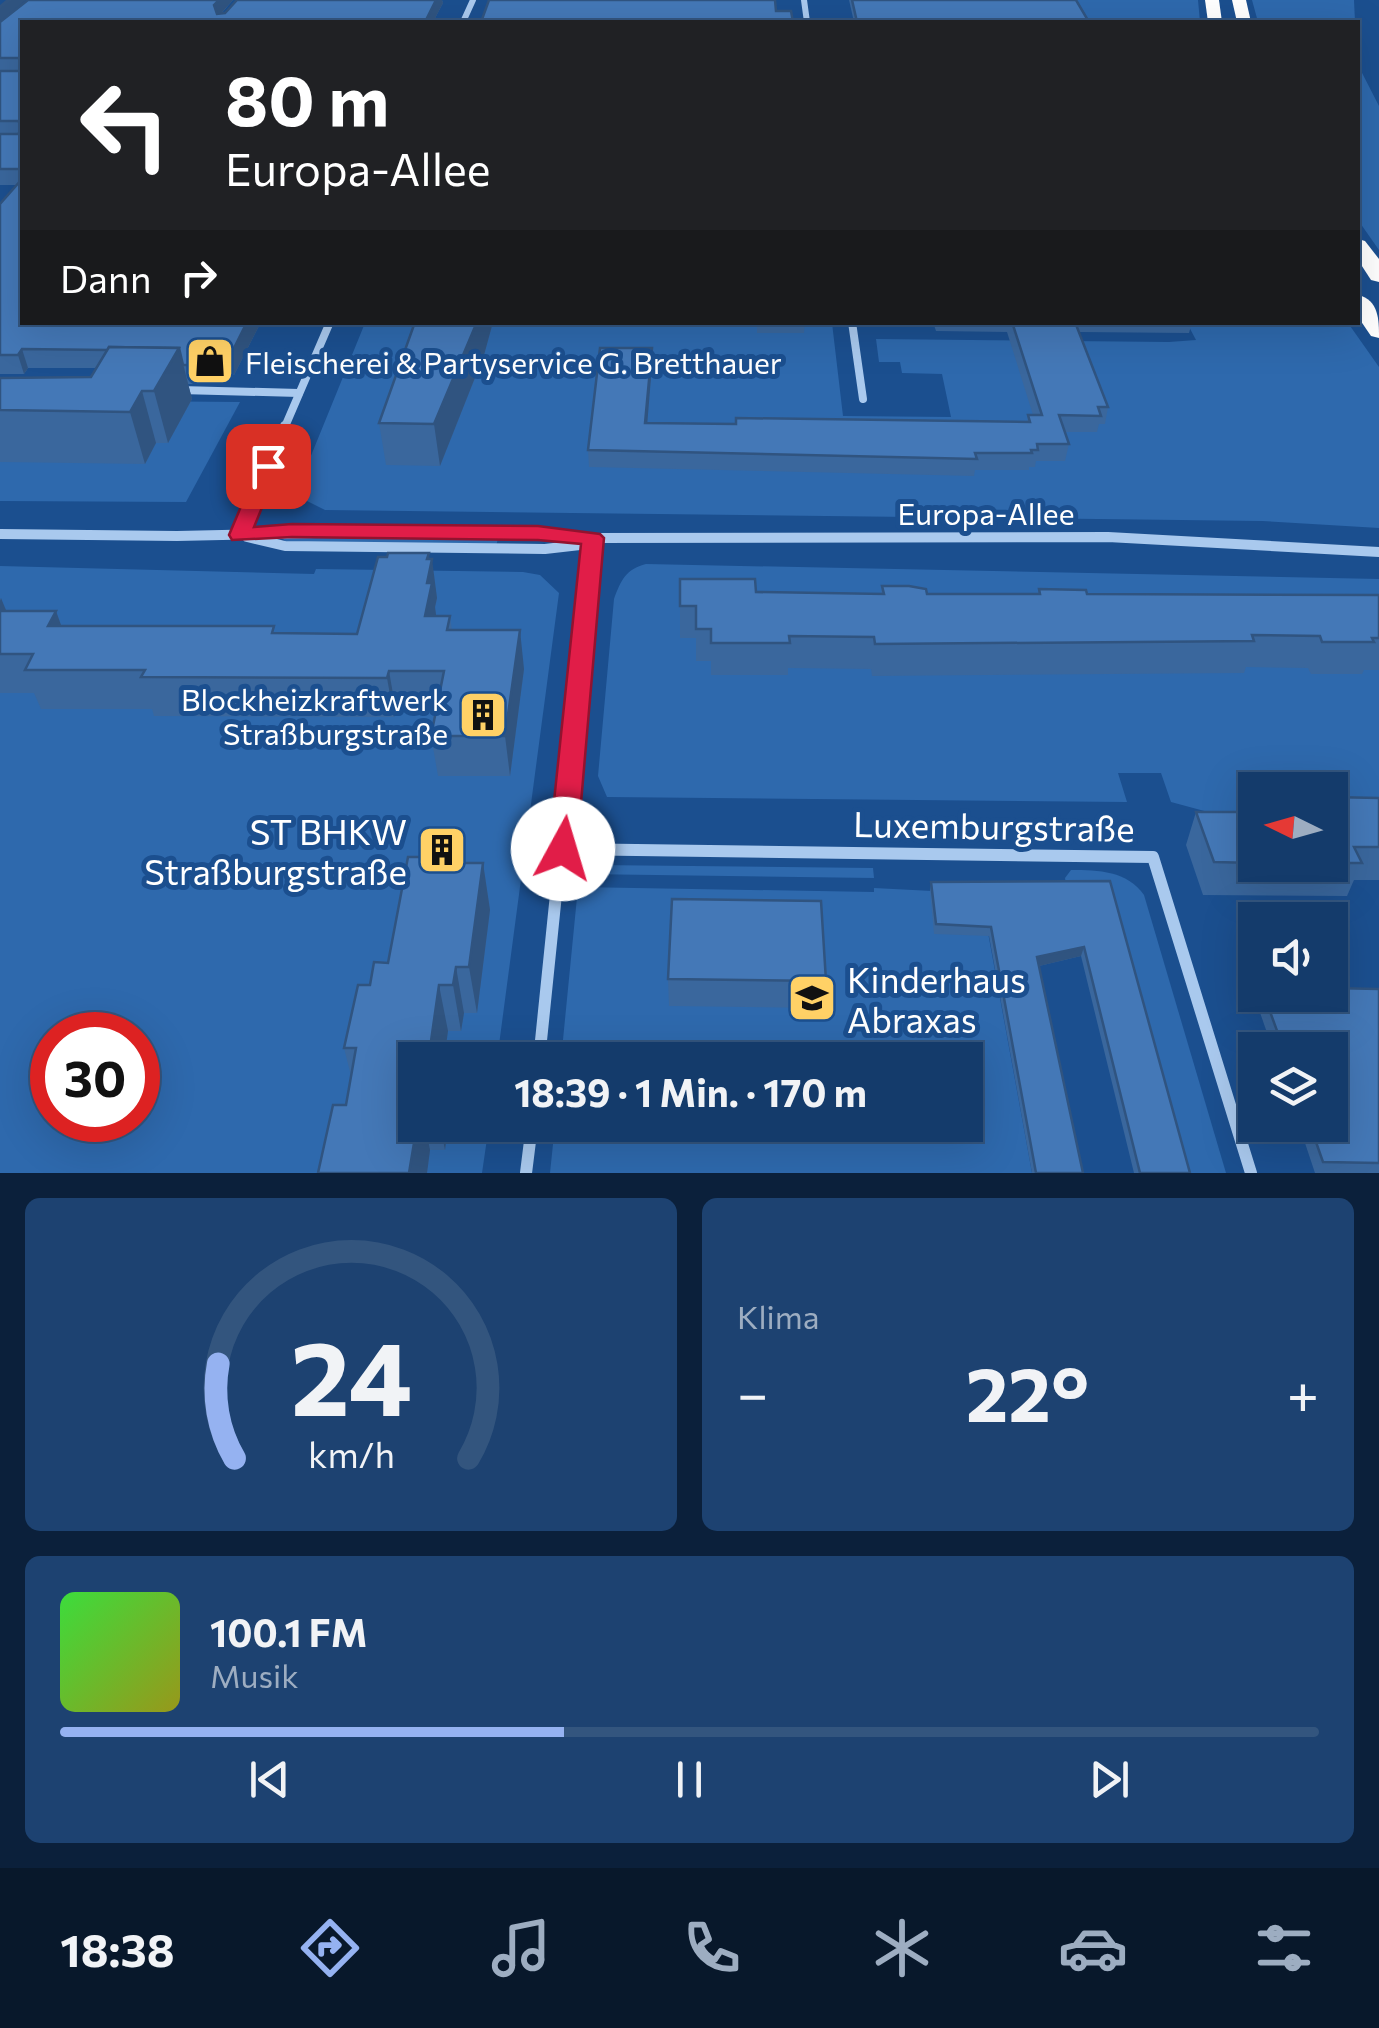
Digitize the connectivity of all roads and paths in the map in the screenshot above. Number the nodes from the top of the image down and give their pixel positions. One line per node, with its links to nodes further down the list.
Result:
1 (1360, 248): 2 (highway)
2 (1379, 275)
3 (1360, 305): 6 (highway)
4 (329, 325): 8 (street)
5 (852, 325): 9 (street)
6 (1379, 331)
7 (160, 390): 8 (street)
8 (299, 392): 11 (street)
9 (863, 398)
10 (0, 534): 11 (street, Europa-Allee)
11 (240, 535): 12 (street, Europa-Allee)
12 (593, 538): 13 (street, Europa-Allee); 14 (street)
13 (1379, 552)
14 (563, 849): 15 (street); 18 (street, Luxemburgstraße)
15 (541, 1042)
16 (530, 1142): 17 (street)
17 (526, 1173)
18 (1250, 1173)

